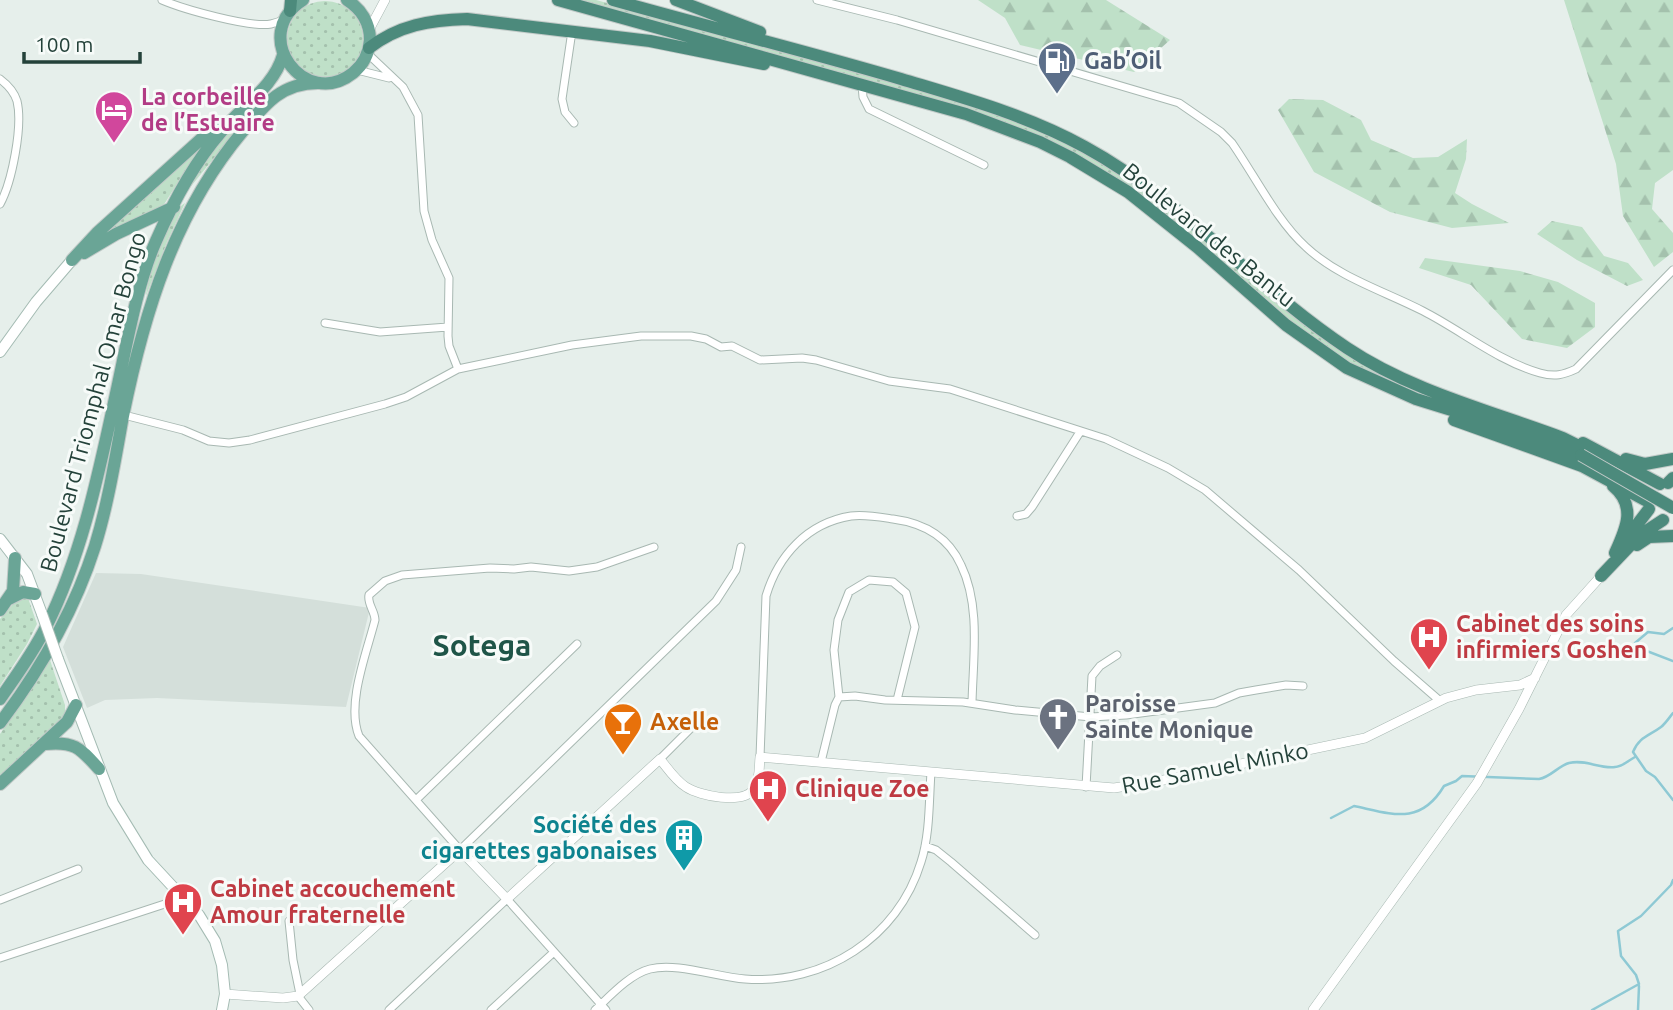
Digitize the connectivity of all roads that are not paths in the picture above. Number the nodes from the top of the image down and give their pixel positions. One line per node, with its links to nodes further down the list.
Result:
1 (162, 0): 10 (street)
2 (303, 0): 9 (main road)
3 (346, 0): 11 (main road)
4 (385, 0): 11 (street)
5 (558, 0): 17 (highway, Boulevard des Bantu)
6 (613, 0): 16 (highway, Boulevard des Bantu)
7 (676, 0): 16 (highway)
8 (817, 0): 29 (street)
9 (289, 10): 10 (street); 13 (main road, Boulevard Triomphal Omar Bongo)
10 (262, 25): 13 (street)
11 (369, 30): 14 (main road)
12 (572, 31): 14 (highway); 17 (highway); 23 (street)
13 (282, 49): 20 (main road); 22 (main road, Boulevard Triomphal Omar Bongo)
14 (368, 50): 15 (main road); 18 (street)
15 (357, 70): 18 (street); 20 (main road, Boulevard Triomphal Omar Bongo)
16 (873, 70): 37 (highway, Boulevard des Bantu)
17 (828, 75): 21 (highway, Boulevard des Bantu)
18 (394, 78): 31 (street)
19 (0, 79): 26 (street)
20 (320, 83): 24 (main road, Boulevard Triomphal Omar Bongo)
21 (862, 85): 25 (street); 33 (highway, Boulevard des Bantu)
22 (261, 89): 27 (main road, Boulevard Triomphal Omar Bongo); 28 (main road)
23 (574, 123)
24 (236, 139): 27 (main road); 35 (main road, Boulevard Triomphal Omar Bongo)
25 (984, 165)
26 (0, 204)
27 (171, 209): 28 (main road); 62 (main road, Boulevard Triomphal Omar Bongo)
28 (72, 260): 32 (main road)
29 (1673, 270)
30 (325, 323): 31 (street)
31 (448, 327): 34 (street)
32 (0, 352)
33 (1347, 368): 37 (highway, Boulevard des Bantu); 39 (highway)
34 (458, 369): 35 (street); 36 (street)
35 (124, 415): 69 (main road, Boulevard Triomphal Omar Bongo)
36 (1080, 432): 44 (street); 64 (street)
37 (1584, 450): 38 (highway); 40 (highway); 41 (highway); 43 (highway, bridge)
38 (1673, 459)
39 (1600, 474): 42 (highway); 50 (highway)
40 (1668, 482): 42 (highway)
41 (1673, 498)
42 (1648, 505): 45 (highway); 50 (highway)
43 (1673, 508)
44 (1017, 516)
45 (1668, 519): 50 (highway)
46 (1673, 536): 50 (highway)
47 (0, 539): 51 (main road)
48 (654, 547): 79 (street)
49 (741, 547): 81 (street)
50 (1618, 554): 52 (highway)
51 (15, 558): 53 (main road); 54 (main road)
52 (1601, 576): 58 (street)
53 (35, 594): 54 (main road); 66 (main road, bridge)
54 (9, 598): 55 (main road)
55 (0, 610)
56 (577, 644): 79 (street)
57 (1117, 655): 68 (street)
58 (1535, 678): 60 (street, Rue Samuel Minko); 67 (street)
59 (1303, 686): 68 (street)
60 (1500, 687): 64 (street, Rue Samuel Minko); 67 (street)
61 (839, 697): 63 (street); 63 (street); 74 (street)
62 (0, 699)
63 (897, 700): 65 (street)
64 (1440, 701): 78 (street, Rue Samuel Minko)
65 (972, 703): 68 (street); 72 (street)
66 (76, 705): 71 (main road); 75 (main road)
67 (1519, 709): 97 (street)
68 (1091, 717): 78 (street)
69 (0, 723)
70 (694, 725): 73 (street)
71 (45, 744): 75 (main road); 77 (main road)
72 (760, 757): 73 (street); 74 (street, Rue Samuel Minko)
73 (660, 759): 83 (street)
74 (821, 762): 76 (street, Rue Samuel Minko)
75 (99, 769): 84 (main road)
76 (932, 772): 78 (street, Rue Samuel Minko); 80 (street)
77 (0, 784)
78 (1086, 787)
79 (417, 799): 81 (street)
80 (925, 846): 87 (street); 92 (street)
81 (460, 849): 83 (street); 91 (street)
82 (78, 869): 85 (street)
83 (509, 897): 88 (street); 95 (street)
84 (183, 898): 89 (street); 90 (main road)
85 (0, 900)
86 (289, 921): 91 (street)
87 (1035, 935)
88 (554, 952): 92 (street); 96 (street)
89 (0, 958)
90 (225, 994): 91 (street); 93 (main road)
91 (299, 995): 94 (street)
92 (600, 1008)
93 (222, 1010)
94 (309, 1010)
95 (389, 1010)
96 (491, 1010)
97 (1313, 1010)

